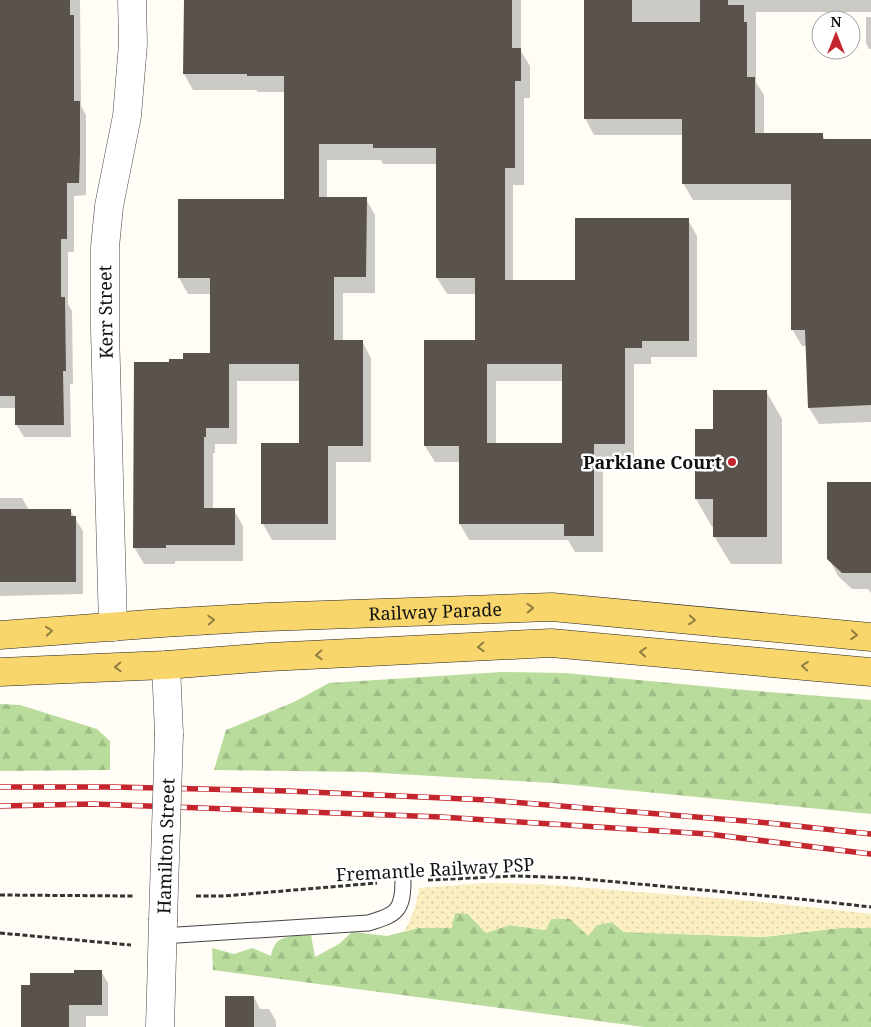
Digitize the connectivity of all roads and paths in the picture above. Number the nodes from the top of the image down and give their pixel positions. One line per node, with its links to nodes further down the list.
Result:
1 (132, 0): 2 (street, Kerr Street)
2 (113, 627): 3 (main road, Railway Parade, one-way to 2); 4 (main road, Railway Parade, one-way to 4)
3 (0, 635)
4 (871, 637)
5 (166, 665): 6 (main road, Railway Parade, one-way to 6); 7 (main road, Railway Parade, one-way to 5); 14 (street, Hamilton Street, bridge)
6 (0, 672)
7 (871, 672)
8 (403, 881): 11 (path, Fremantle Railway PSP); 12 (path, Fremantle Railway PSP); 14 (lane)
9 (0, 895): 10 (path)
10 (136, 896)
11 (195, 896)
12 (871, 907)
13 (0, 933): 14 (path)
14 (162, 935): 15 (street, Hamilton Street)
15 (160, 1027)

